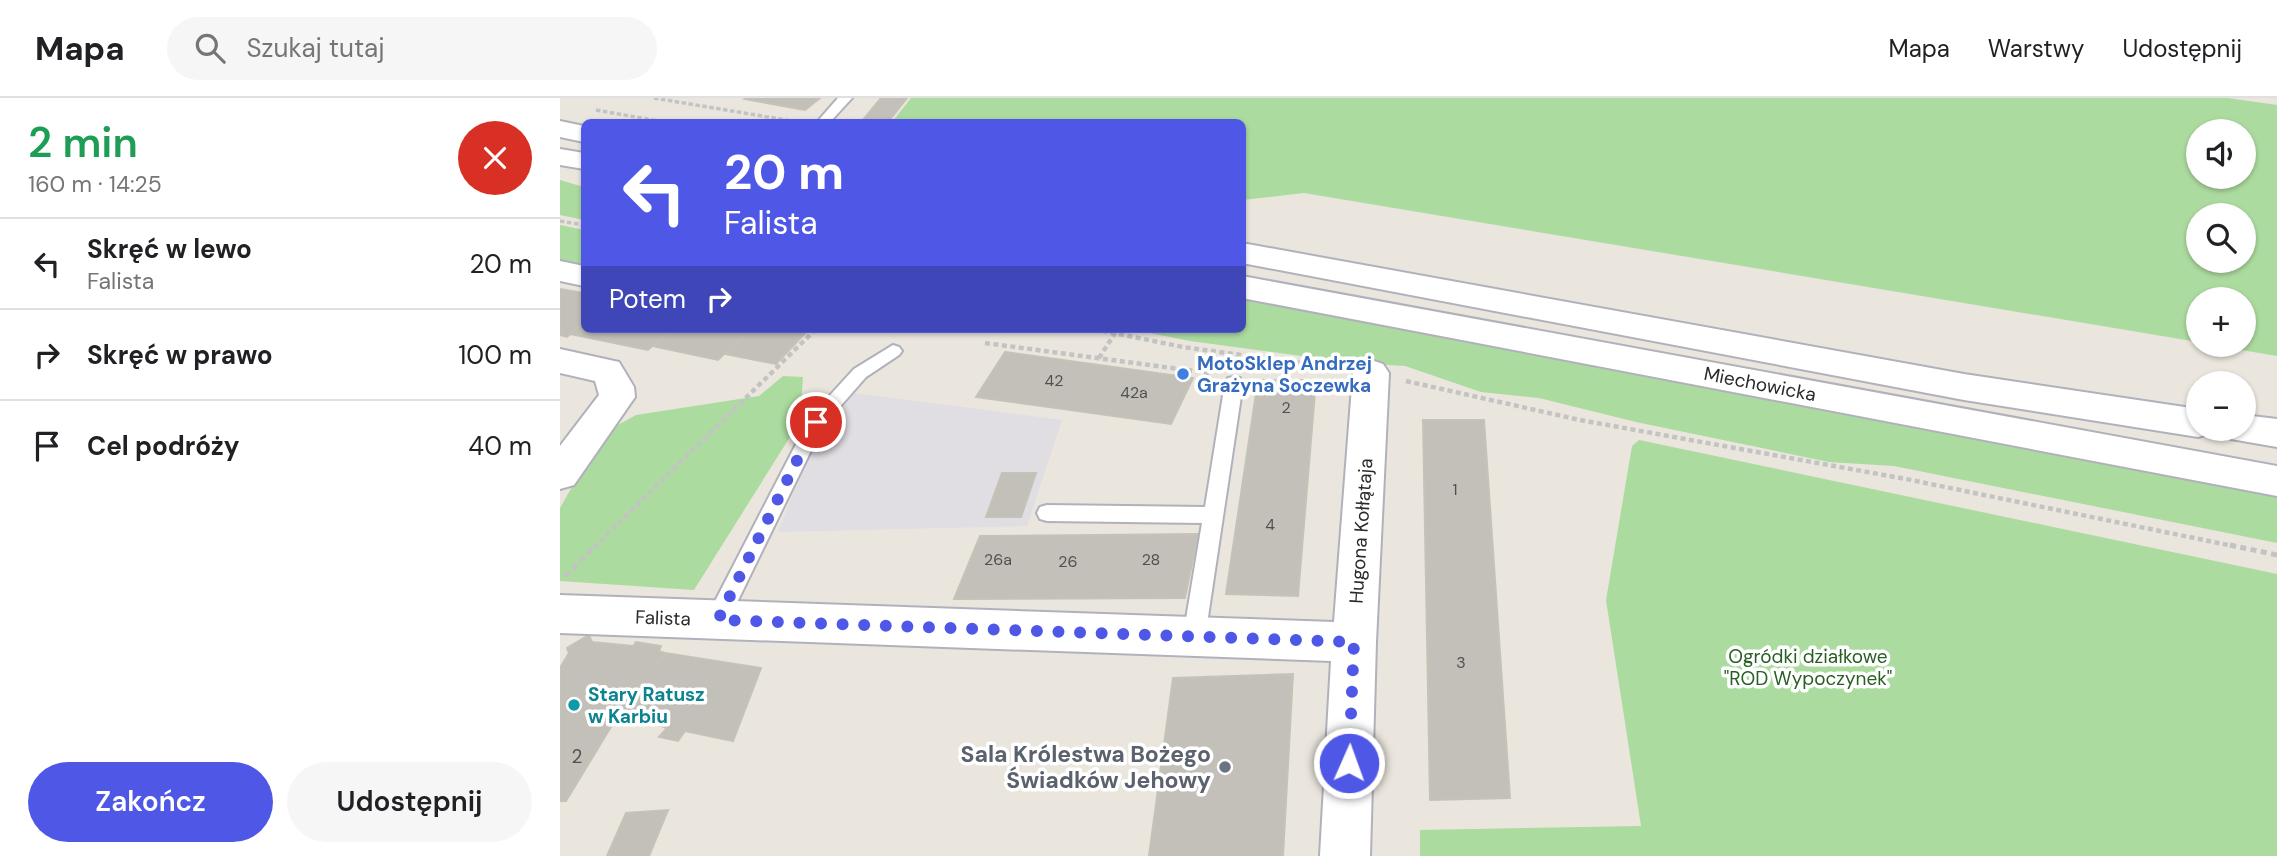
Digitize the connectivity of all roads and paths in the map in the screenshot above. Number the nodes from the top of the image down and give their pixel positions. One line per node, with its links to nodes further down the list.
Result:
1 (654, 98): 3 (path)
2 (845, 98): 4 (lane)
3 (780, 119)
4 (826, 119)
5 (581, 124): 6 (main road)
6 (560, 129)
7 (560, 157): 8 (main road)
8 (581, 161)
9 (560, 221): 10 (path)
10 (581, 224)
11 (1246, 254): 23 (main road, Miechowicka)
12 (560, 271): 13 (main road)
13 (581, 275)
14 (1246, 288): 28 (main road, Miechowicka)
15 (812, 333): 32 (path)
16 (1115, 333): 19 (path)
17 (985, 343): 19 (path)
18 (893, 351): 34 (lane)
19 (1099, 358): 22 (path)
20 (560, 361): 27 (main road)
21 (1371, 373): 36 (main road, Hugona Kołłątaja)
22 (1234, 383): 30 (lane)
23 (2186, 421)
24 (2256, 430): 25 (main road)
25 (2277, 433)
26 (1696, 441): 31 (path)
27 (560, 474)
28 (2277, 481)
29 (1048, 513): 30 (lane)
30 (1213, 515): 35 (lane)
31 (2277, 555)
32 (560, 581)
33 (560, 614): 34 (main road, Falista)
34 (718, 620): 35 (main road, Falista)
35 (1194, 637): 36 (main road, Falista)
36 (1354, 642): 37 (main road, Hugona Kołłątaja)
37 (1345, 856)

